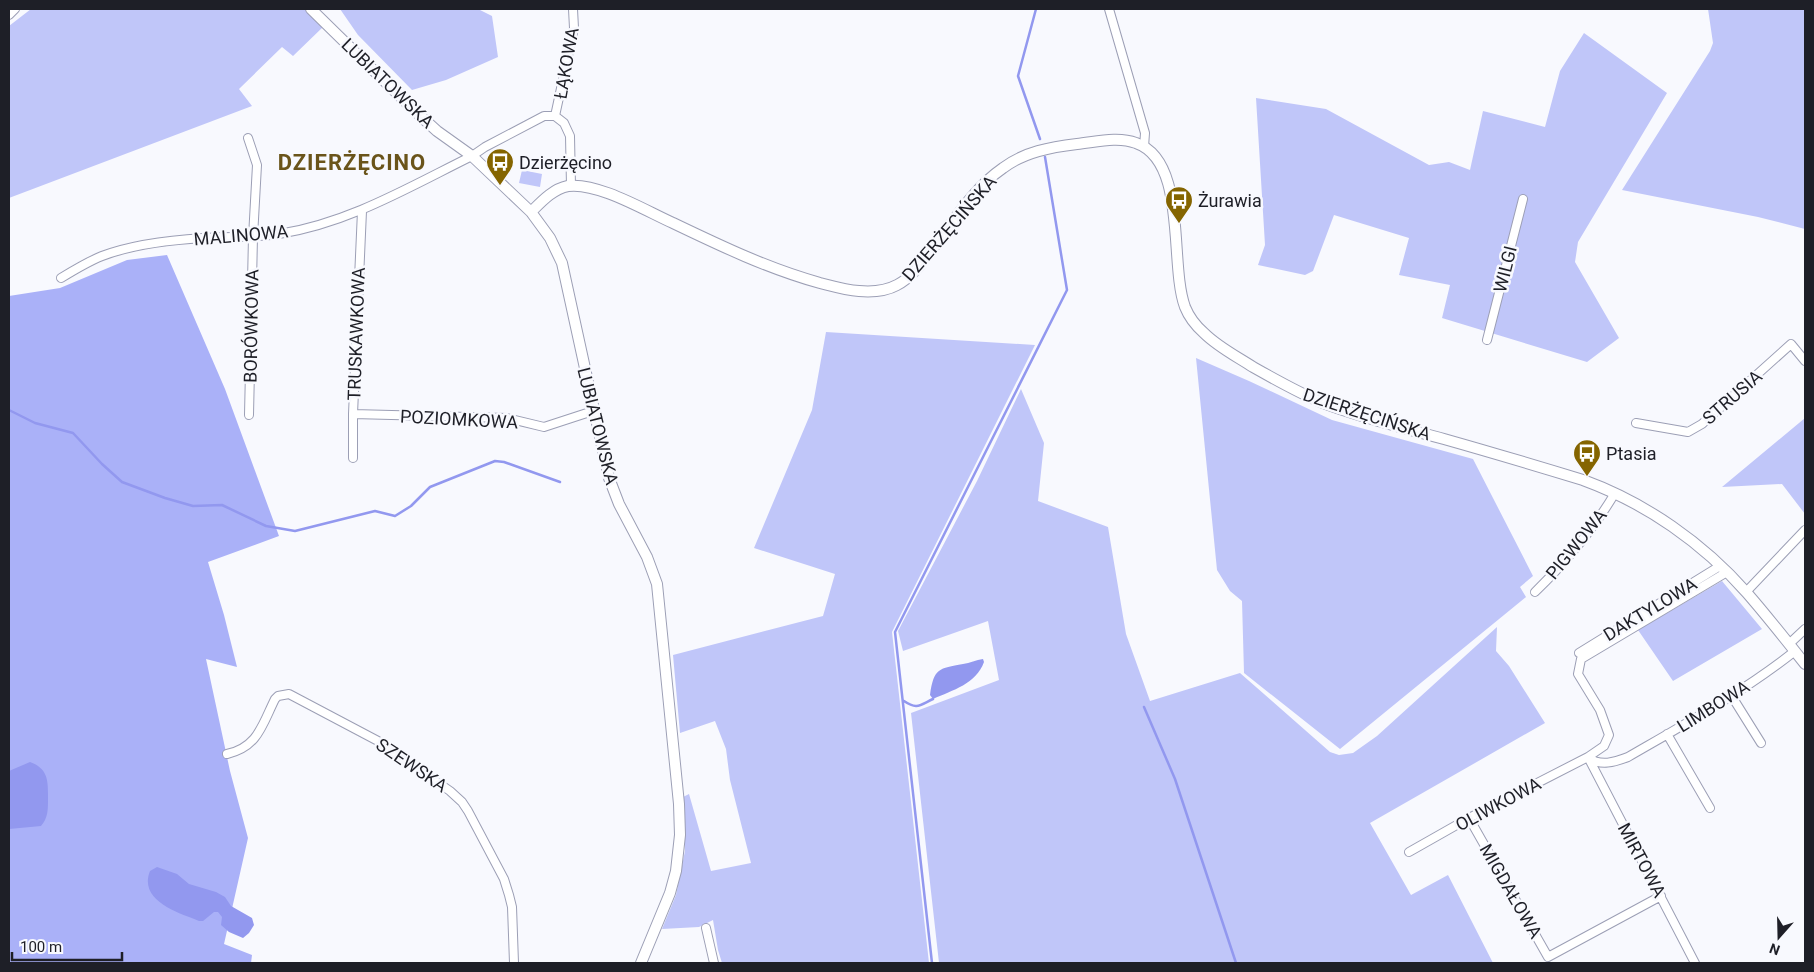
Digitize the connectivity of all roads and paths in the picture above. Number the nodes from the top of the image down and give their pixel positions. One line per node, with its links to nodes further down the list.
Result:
1 (15, 9): 5 (street)
2 (311, 9): 9 (street, LUBIATOWSKA)
3 (573, 9): 6 (street, ŁĄKOWA)
4 (1109, 9): 8 (street)
5 (9, 15)
6 (556, 116): 9 (street, ŁĄKOWA); 10 (street, ŁĄKOWA)
7 (248, 138): 14 (street, BORÓWKOWA)
8 (1144, 147): 10 (street, DZIERŻĘCIŃSKA); 23 (street, DZIERŻĘCIŃSKA)
9 (472, 156): 12 (street, MALINOWA); 13 (street, LUBIATOWSKA)
10 (571, 186): 13 (street)
11 (1523, 199): 16 (street, WILGI)
12 (362, 211): 14 (street, MALINOWA); 20 (street, TRUSKAWKOWA)
13 (531, 212): 18 (street, LUBIATOWSKA)
14 (253, 237): 15 (street, MALINOWA); 19 (street, BORÓWKOWA)
15 (61, 278)
16 (1487, 340)
17 (1805, 361): 21 (street, STRUSIA)
18 (593, 412): 20 (street, POZIOMKOWA); 43 (street, LUBIATOWSKA)
19 (249, 414)
20 (353, 414): 22 (street, TRUSKAWKOWA)
21 (1636, 423)
22 (352, 458)
23 (1615, 493): 25 (street, DZIERŻĘCIŃSKA); 26 (street, PIGWOWA)
24 (1805, 530): 27 (street)
25 (1723, 569): 27 (street, DZIERŻĘCIŃSKA); 30 (street, DAKTYLOWA); 36 (street, OLIWKOWA)
26 (1535, 592)
27 (1746, 592): 29 (street, DZIERŻĘCIŃSKA)
28 (1805, 629): 29 (street, LIMBOWA)
29 (1792, 647): 31 (street, DZIERŻĘCIŃSKA); 32 (street, LIMBOWA)
30 (1579, 653)
31 (1805, 664)
32 (1731, 695): 33 (street, LIMBOWA); 34 (street)
33 (1667, 734): 36 (street, LIMBOWA); 37 (street)
34 (1761, 743)
35 (227, 754): 42 (street, SZEWSKA)
36 (1588, 757): 38 (street, OLIWKOWA); 40 (street, MIRTOWA)
37 (1710, 808)
38 (1469, 818): 39 (street, OLIWKOWA); 40 (street, MIGDAŁOWA)
39 (1409, 852)
40 (1661, 896): 45 (street, MIRTOWA)
41 (706, 928): 44 (street)
42 (514, 963)
43 (641, 963)
44 (714, 963)
45 (1695, 963)

